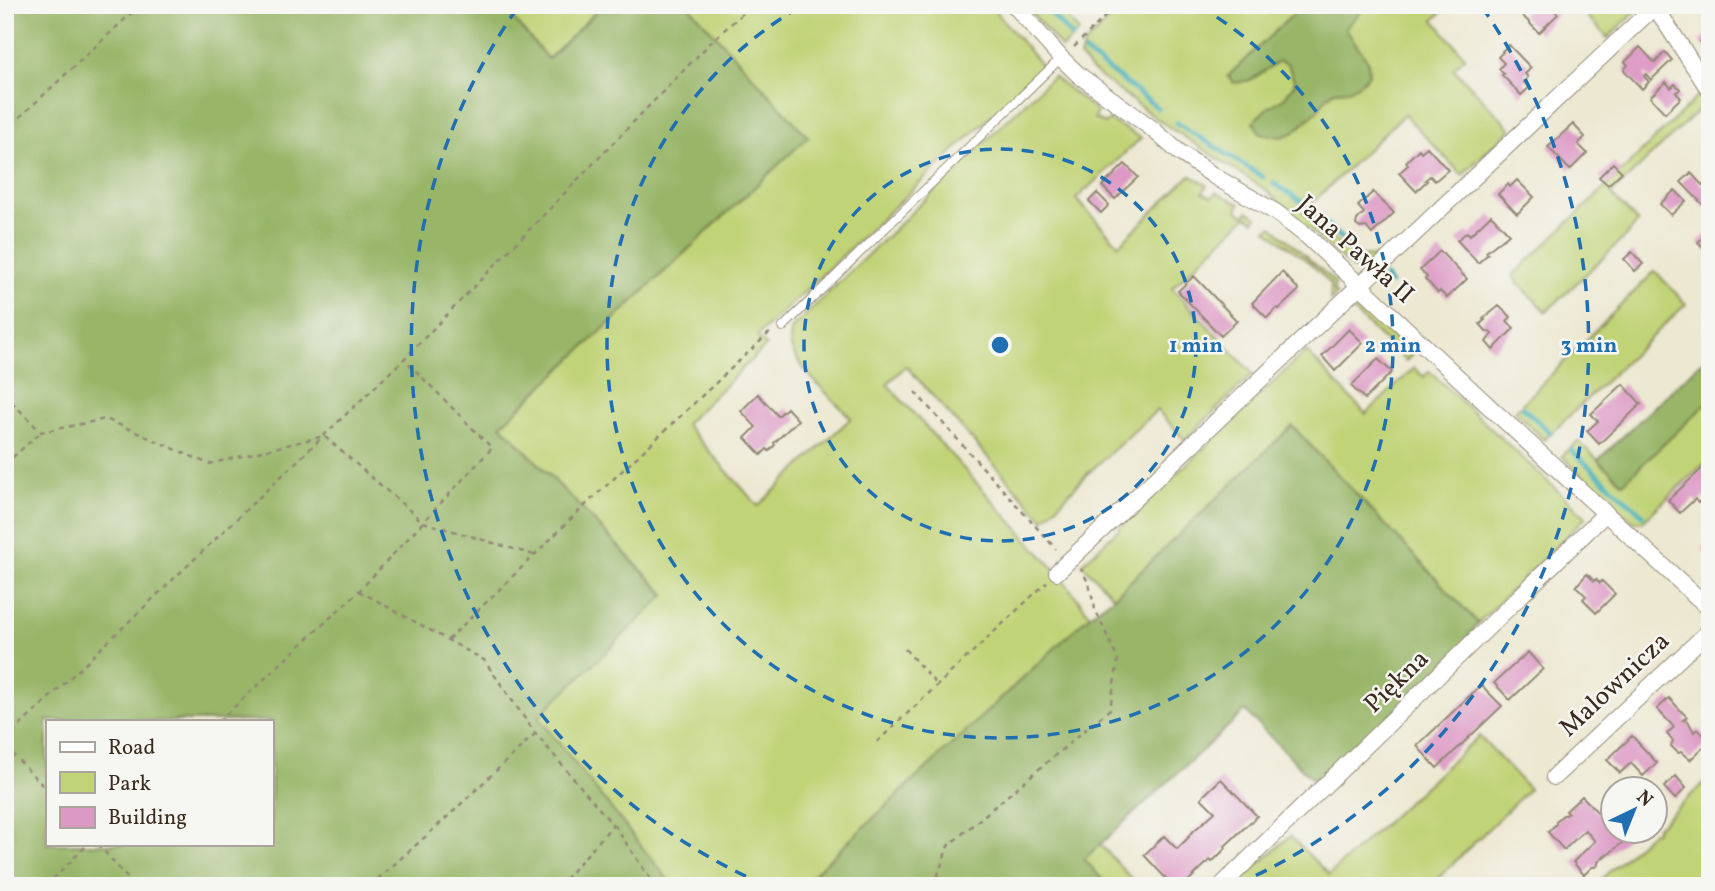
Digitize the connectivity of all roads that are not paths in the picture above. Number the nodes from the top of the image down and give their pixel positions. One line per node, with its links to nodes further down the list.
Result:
1 (1014, 5): 3 (street, Jana Pawła II)
2 (1655, 6): 4 (street); 5 (street)
3 (1061, 58): 5 (street, Jana Pawła II); 6 (lane)
4 (1710, 91)
5 (1359, 285): 7 (street, Jana Pawła II); 8 (street)
6 (783, 327)
7 (1606, 513): 9 (street, Jana Pawła II); 12 (street, Piękna)
8 (1066, 563)
9 (1710, 609)
10 (1710, 630): 11 (street, Malownicza)
11 (1554, 776)
12 (1222, 886)

